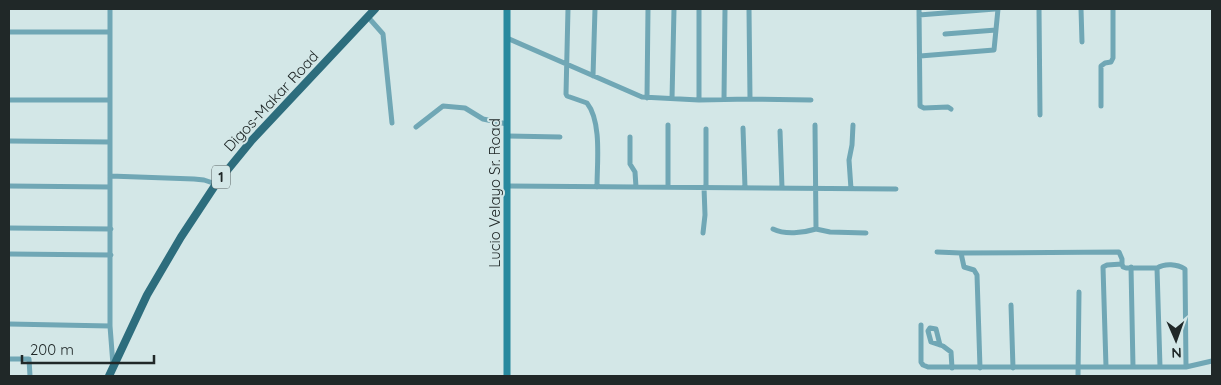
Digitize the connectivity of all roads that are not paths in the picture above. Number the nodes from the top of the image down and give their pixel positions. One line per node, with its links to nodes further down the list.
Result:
1 (110, 9): 20 (street)
2 (375, 9): 17 (main road, Digos-Makar Road / 1)
3 (507, 9): 22 (main road, Lucio Velayo Sr. Road)
4 (568, 9): 25 (street)
5 (595, 9): 26 (street)
6 (648, 9): 27 (street)
7 (674, 9): 28 (street)
8 (698, 9): 33 (street)
9 (724, 9): 29 (street)
10 (749, 9): 30 (street)
11 (919, 9): 16 (street)
12 (996, 9): 16 (street); 18 (street)
13 (1040, 9): 37 (street)
14 (1082, 9): 23 (street)
15 (1113, 9): 35 (street)
16 (919, 15): 24 (street)
17 (368, 17): 38 (street); 53 (main road, Digos-Makar Road / 1)
18 (996, 30): 21 (street); 24 (street)
19 (9, 32): 20 (street)
20 (110, 32): 32 (street)
21 (945, 34)
22 (507, 38): 25 (street); 39 (main road, Lucio Velayo Sr. Road)
23 (1082, 42)
24 (920, 56): 36 (street)
25 (568, 64): 26 (street); 57 (street)
26 (593, 76): 27 (street)
27 (647, 98): 28 (street)
28 (672, 99): 33 (street)
29 (724, 99): 30 (street); 33 (street)
30 (750, 99): 34 (street)
31 (9, 100): 32 (street)
32 (110, 100): 51 (street)
33 (699, 100)
34 (810, 100)
35 (1102, 106)
36 (951, 109)
37 (1040, 115)
38 (392, 123)
39 (507, 124): 43 (street); 47 (main road, Lucio Velayo Sr. Road)
40 (668, 125): 59 (street)
41 (815, 125): 63 (street)
42 (853, 125): 64 (street)
43 (416, 127)
44 (743, 128): 61 (street)
45 (706, 129): 60 (street)
46 (780, 131): 62 (street)
47 (507, 136): 49 (street); 55 (main road, Lucio Velayo Sr. Road)
48 (630, 137): 58 (street)
49 (560, 138)
50 (9, 141): 51 (street)
51 (110, 142): 52 (street)
52 (110, 176): 53 (street); 56 (street)
53 (216, 184): 89 (main road, Digos-Makar Road / 1)
54 (9, 186): 56 (street)
55 (508, 186): 57 (street); 100 (main road, Lucio Velayo Sr. Road)
56 (110, 187): 68 (street)
57 (597, 187): 58 (street)
58 (636, 187): 59 (street)
59 (668, 187): 60 (street)
60 (705, 187): 61 (street); 70 (street)
61 (745, 188): 62 (street)
62 (782, 188): 63 (street)
63 (816, 188): 64 (street); 67 (street)
64 (851, 189): 65 (street)
65 (896, 189)
66 (9, 228): 68 (street)
67 (816, 228): 69 (street); 71 (street)
68 (110, 229): 75 (street)
69 (772, 229)
70 (704, 233)
71 (866, 233)
72 (936, 252): 73 (street)
73 (962, 253): 76 (street); 95 (street)
74 (9, 254): 75 (street)
75 (111, 255): 83 (street)
76 (1122, 264): 77 (street); 90 (street)
77 (1131, 268): 78 (street); 91 (street)
78 (1158, 268): 92 (street); 93 (street)
79 (1079, 292): 97 (street)
80 (1011, 305): 96 (street)
81 (9, 324): 83 (street)
82 (921, 325): 94 (street)
83 (110, 326): 89 (street)
84 (940, 345): 94 (street)
85 (29, 351): 87 (street)
86 (9, 359): 87 (street)
87 (29, 359): 98 (street)
88 (1212, 361): 93 (street)
89 (113, 365): 99 (main road, Digos-Makar Road / 1)
90 (1106, 367): 91 (street); 97 (street)
91 (1133, 367): 92 (street)
92 (1160, 367): 93 (street)
93 (1186, 367)
94 (952, 368): 95 (street)
95 (980, 368): 96 (street)
96 (1013, 368): 97 (street)
97 (1078, 368): 101 (street)
98 (30, 376)
99 (109, 376)
100 (507, 376)
101 (1078, 376)

